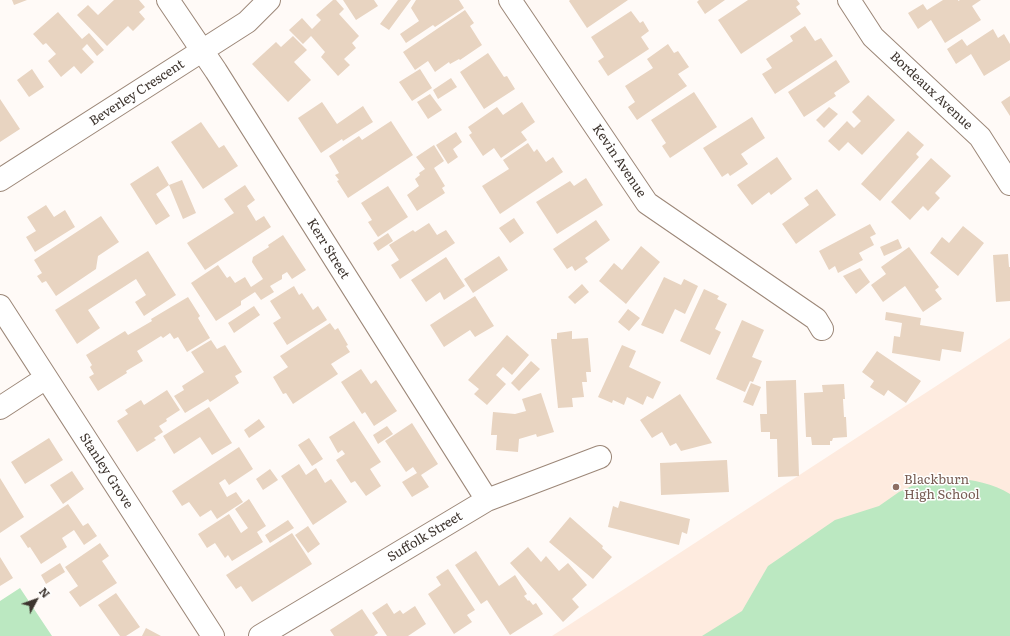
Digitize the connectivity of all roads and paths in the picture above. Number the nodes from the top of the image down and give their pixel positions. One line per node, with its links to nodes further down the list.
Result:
1 (168, 0): 5 (street, Kerr Street)
2 (269, 0): 5 (street, Beverley Crescent)
3 (510, 0): 9 (street, Kevin Avenue)
4 (849, 0): 7 (street, Bordeaux Avenue)
5 (202, 51): 6 (street, Beverley Crescent); 13 (street, Kerr Street)
6 (0, 180)
7 (1010, 184)
8 (0, 306): 10 (street, Stanley Grove)
9 (822, 329)
10 (46, 378): 11 (street); 14 (street, Stanley Grove)
11 (0, 408)
12 (600, 457): 13 (street, Suffolk Street)
13 (487, 500): 15 (street, Suffolk Street)
14 (213, 636)
15 (260, 636)

